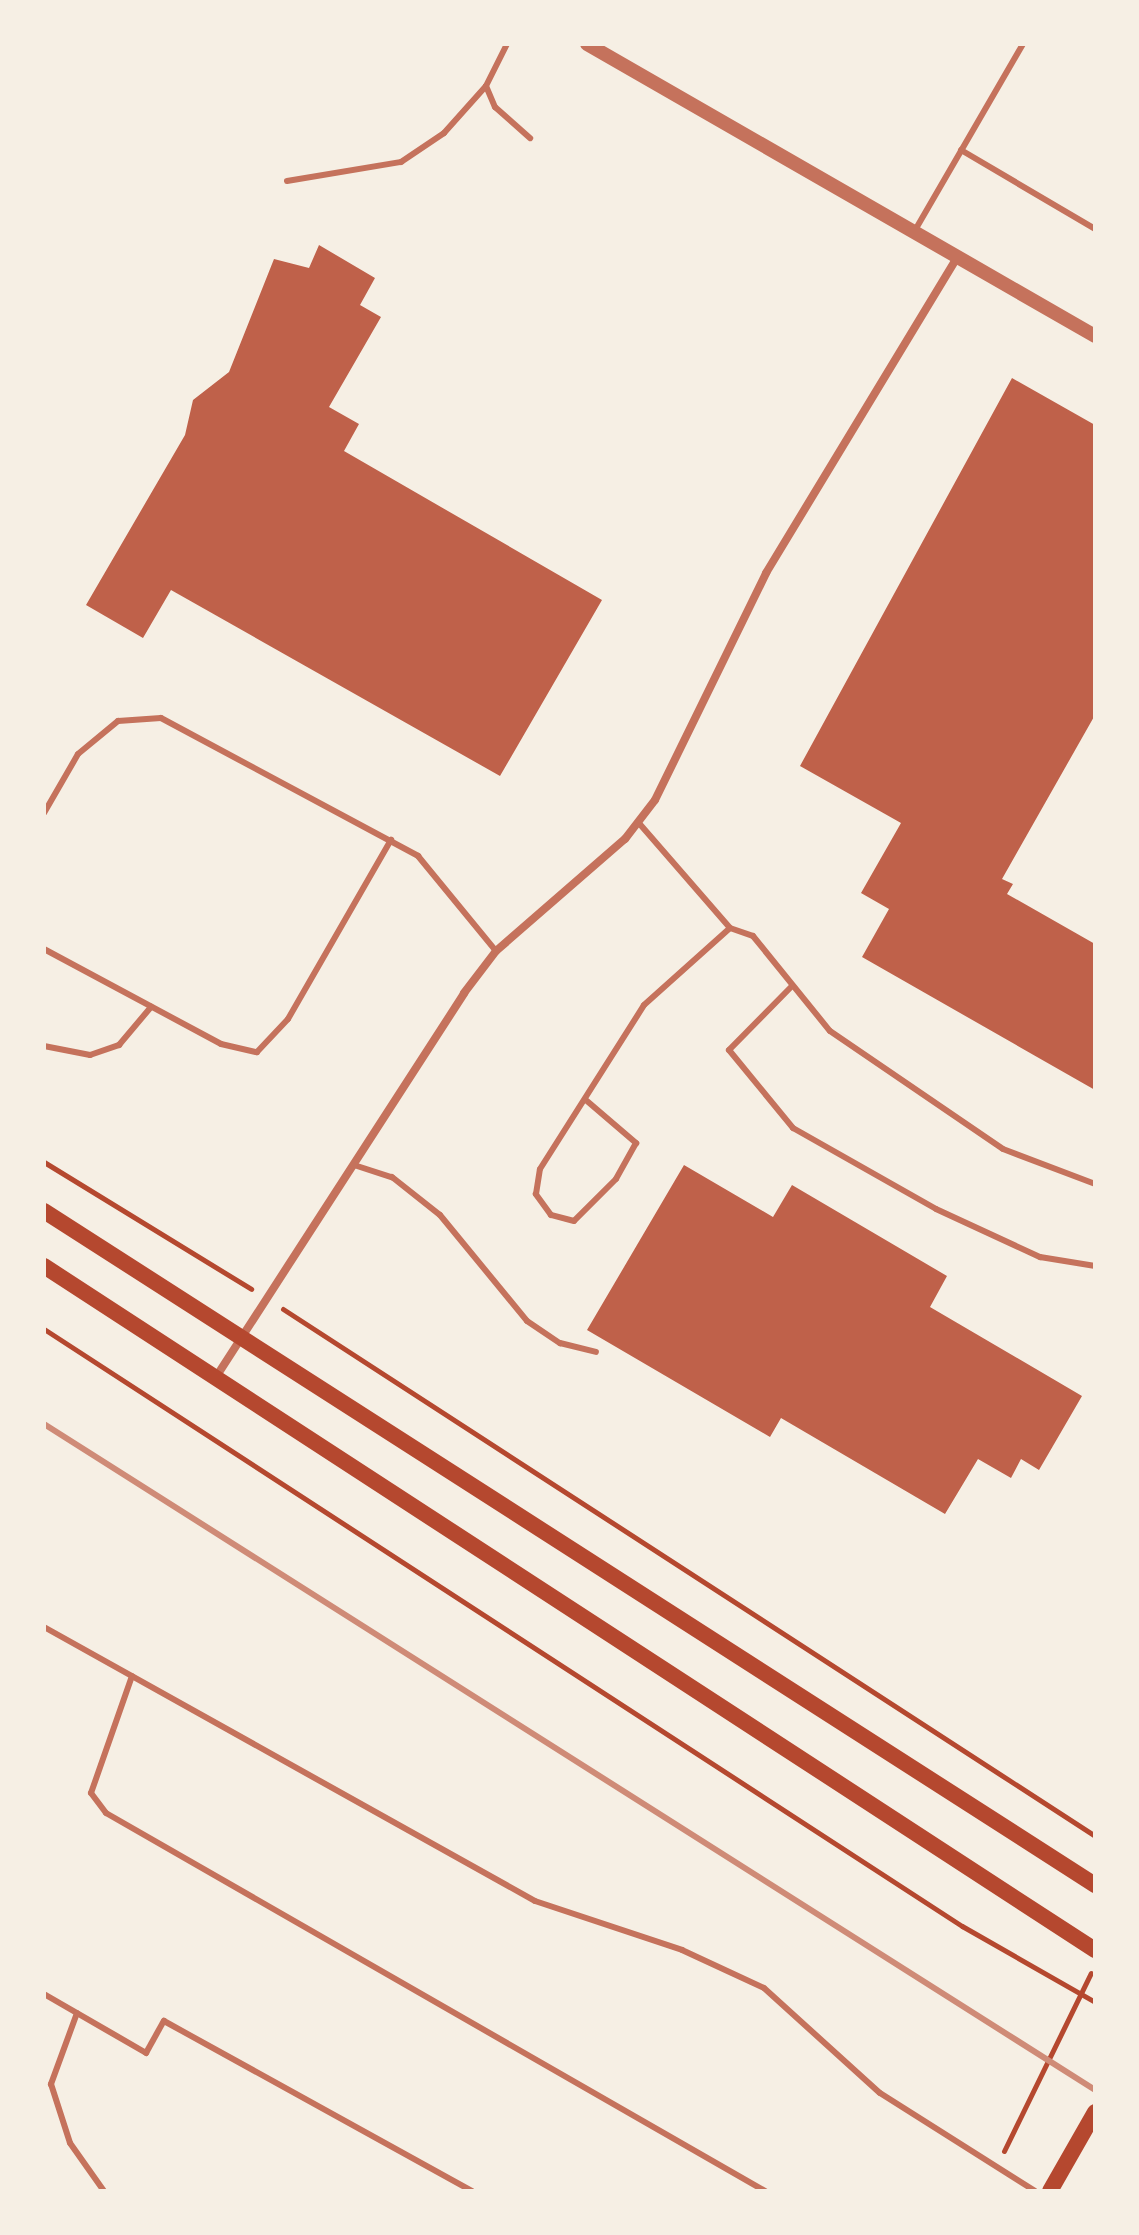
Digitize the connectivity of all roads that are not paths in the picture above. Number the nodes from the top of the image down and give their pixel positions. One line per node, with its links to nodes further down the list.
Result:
1 (507, 44): 4 (lane)
2 (587, 44): 9 (street)
3 (1023, 44): 6 (lane)
4 (486, 86): 5 (lane); 7 (lane)
5 (530, 138)
6 (961, 150): 8 (lane); 9 (lane)
7 (287, 181)
8 (1095, 229)
9 (914, 232): 10 (street)
10 (957, 257): 11 (street); 13 (street)
11 (1095, 336)
12 (44, 813): 14 (lane)
13 (638, 822): 15 (lane); 17 (street)
14 (391, 840): 17 (lane); 19 (lane)
15 (730, 928): 18 (lane); 21 (lane)
16 (44, 949): 19 (lane)
17 (496, 951): 22 (street)
18 (792, 986): 23 (lane); 26 (lane)
19 (151, 1007): 20 (lane)
20 (44, 1046)
21 (587, 1101): 21 (lane)
22 (354, 1165): 27 (street); 28 (lane)
23 (1095, 1184)
24 (44, 1211): 27 (main road)
25 (44, 1266): 29 (main road)
26 (1095, 1266)
27 (242, 1339): 29 (street); 32 (main road)
28 (596, 1352)
29 (216, 1377): 33 (main road)
30 (44, 1627): 31 (lane)
31 (132, 1676): 39 (lane); 40 (lane)
32 (1095, 1885)
33 (1095, 1950)
34 (44, 1994): 35 (lane)
35 (77, 2013): 37 (lane); 38 (lane)
36 (1095, 2112): 41 (main road)
37 (104, 2191)
38 (472, 2191)
39 (765, 2191)
40 (1035, 2191)
41 (1050, 2191)

